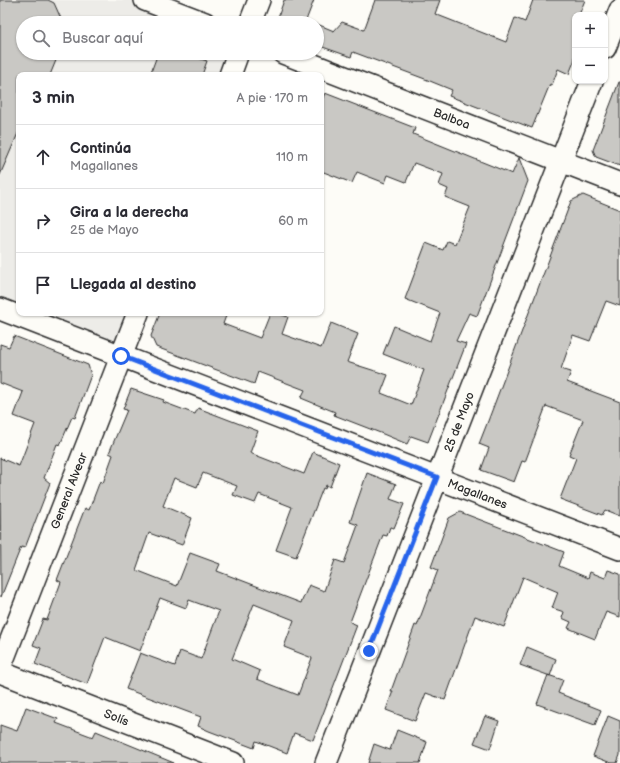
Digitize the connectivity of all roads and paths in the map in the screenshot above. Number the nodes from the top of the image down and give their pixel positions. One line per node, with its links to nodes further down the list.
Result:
1 (146, 0): 4 (street)
2 (259, 0): 5 (street)
3 (620, 10): 6 (street)
4 (188, 16)
5 (253, 16)
6 (608, 40)
7 (235, 60): 9 (street)
8 (301, 60): 11 (street, Balboa)
9 (231, 72)
10 (591, 84): 11 (street, 25 de Mayo)
11 (560, 161): 12 (street, Balboa); 18 (street, 25 de Mayo)
12 (620, 184)
13 (0, 309): 14 (street, Magallanes)
14 (16, 315)
15 (18, 316): 17 (street, Magallanes)
16 (137, 316): 17 (street, General Alvear)
17 (121, 356): 18 (street, Magallanes); 20 (street, General Alvear)
18 (437, 477): 19 (street, Magallanes); 23 (street, 25 de Mayo)
19 (620, 549)
20 (0, 668)
21 (0, 672): 22 (street, Solís)
22 (233, 763)
23 (326, 763)

